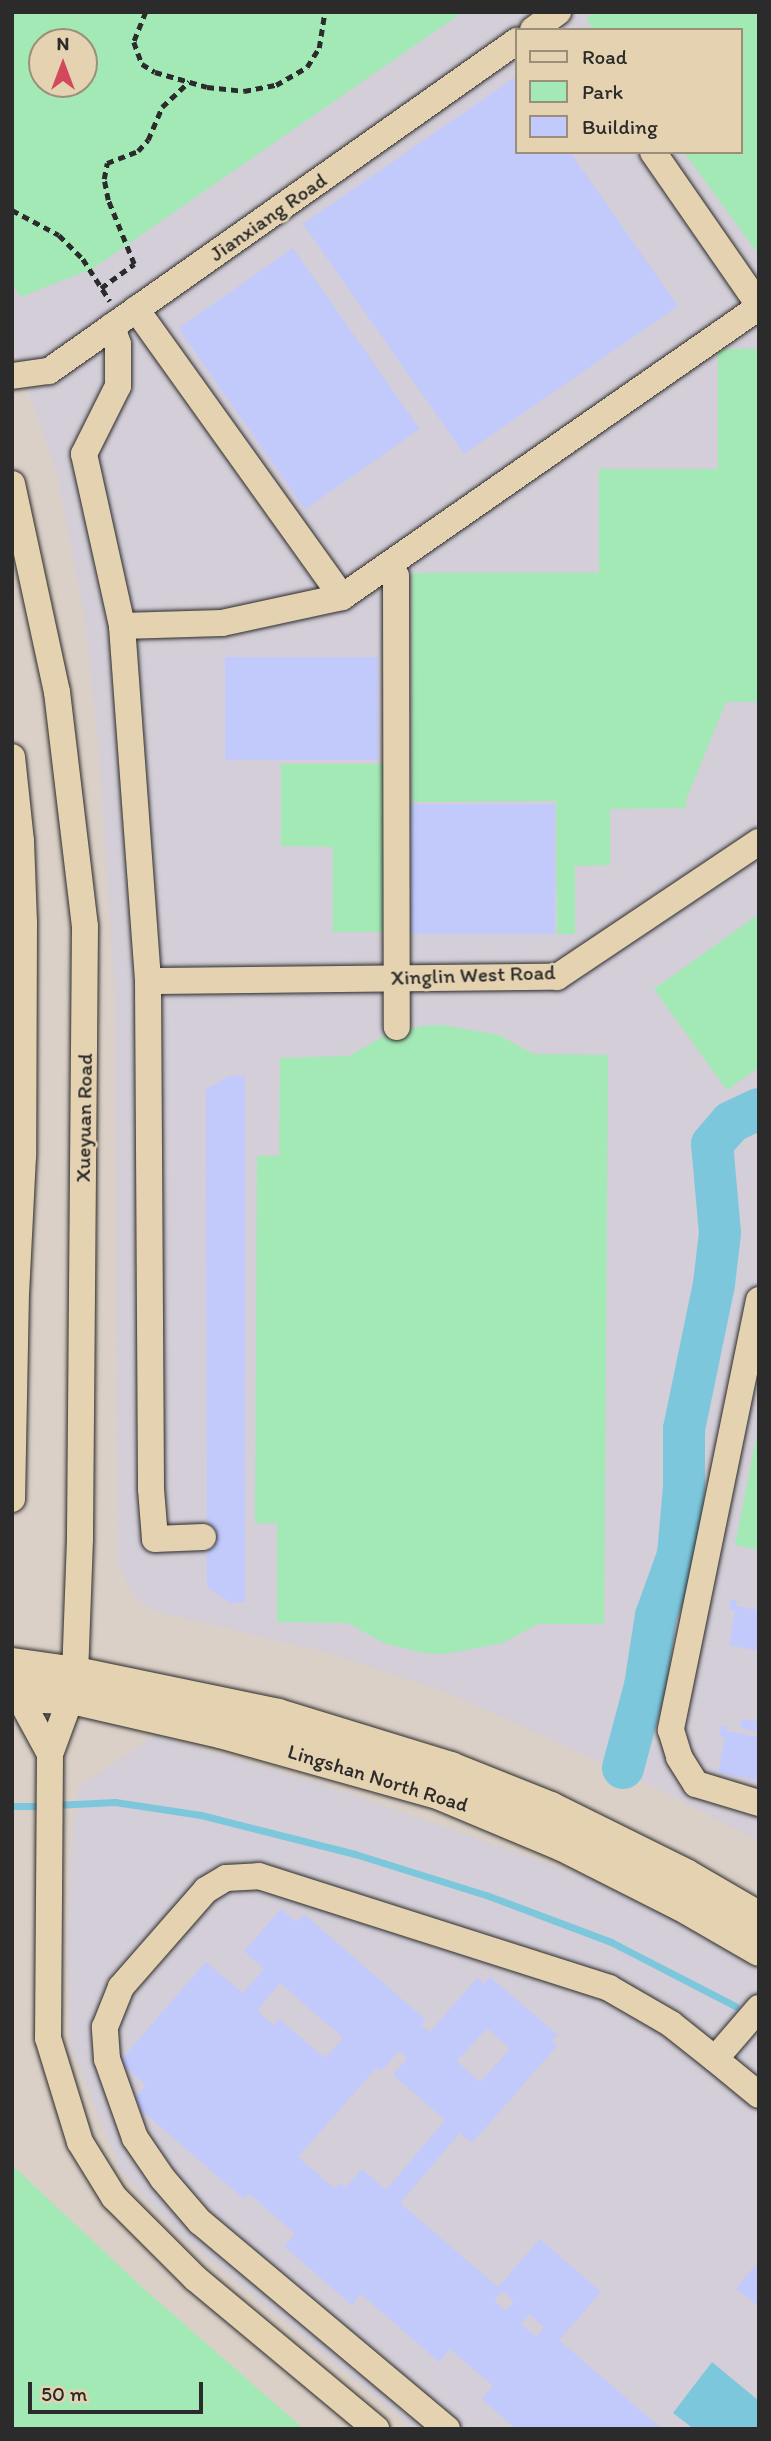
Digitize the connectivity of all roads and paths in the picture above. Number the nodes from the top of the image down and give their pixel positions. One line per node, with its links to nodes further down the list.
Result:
1 (146, 12): 6 (path)
2 (325, 12): 6 (path)
3 (561, 18): 4 (street)
4 (538, 28)
5 (516, 42): 11 (street, Jianxiang Road)
6 (190, 82): 9 (path)
7 (654, 154): 10 (street)
8 (12, 209): 9 (path)
9 (101, 288): 11 (path)
10 (759, 306): 14 (street)
11 (123, 318): 12 (street, Jianxiang Road); 15 (street); 16 (street)
12 (12, 376)
13 (12, 484): 28 (street, Xueyuan Road)
14 (387, 566): 15 (street); 20 (street)
15 (342, 597): 16 (street)
16 (122, 626): 21 (street)
17 (12, 757): 18 (street)
18 (17, 841): 25 (street)
19 (759, 842): 20 (street, Xinglin West Road)
20 (397, 978): 21 (street, Xinglin West Road); 22 (street)
21 (148, 981): 26 (street)
22 (397, 1027)
23 (759, 1300): 24 (street)
24 (747, 1419): 30 (street)
25 (12, 1499)
26 (203, 1537)
27 (14, 1682): 28 (main road, Lingshan North Road); 29 (street, Xueyuan Road)
28 (73, 1685): 29 (street, Xueyuan Road); 31 (main road, Lingshan North Road); 32 (main road, Lingshan North Road)
29 (50, 1754): 36 (street, Xueyuan Road)
30 (759, 1804)
31 (759, 1918)
32 (759, 1950)
33 (759, 2008): 34 (street)
34 (715, 2059): 35 (street); 37 (street)
35 (759, 2095)
36 (376, 2429)
37 (447, 2429)

